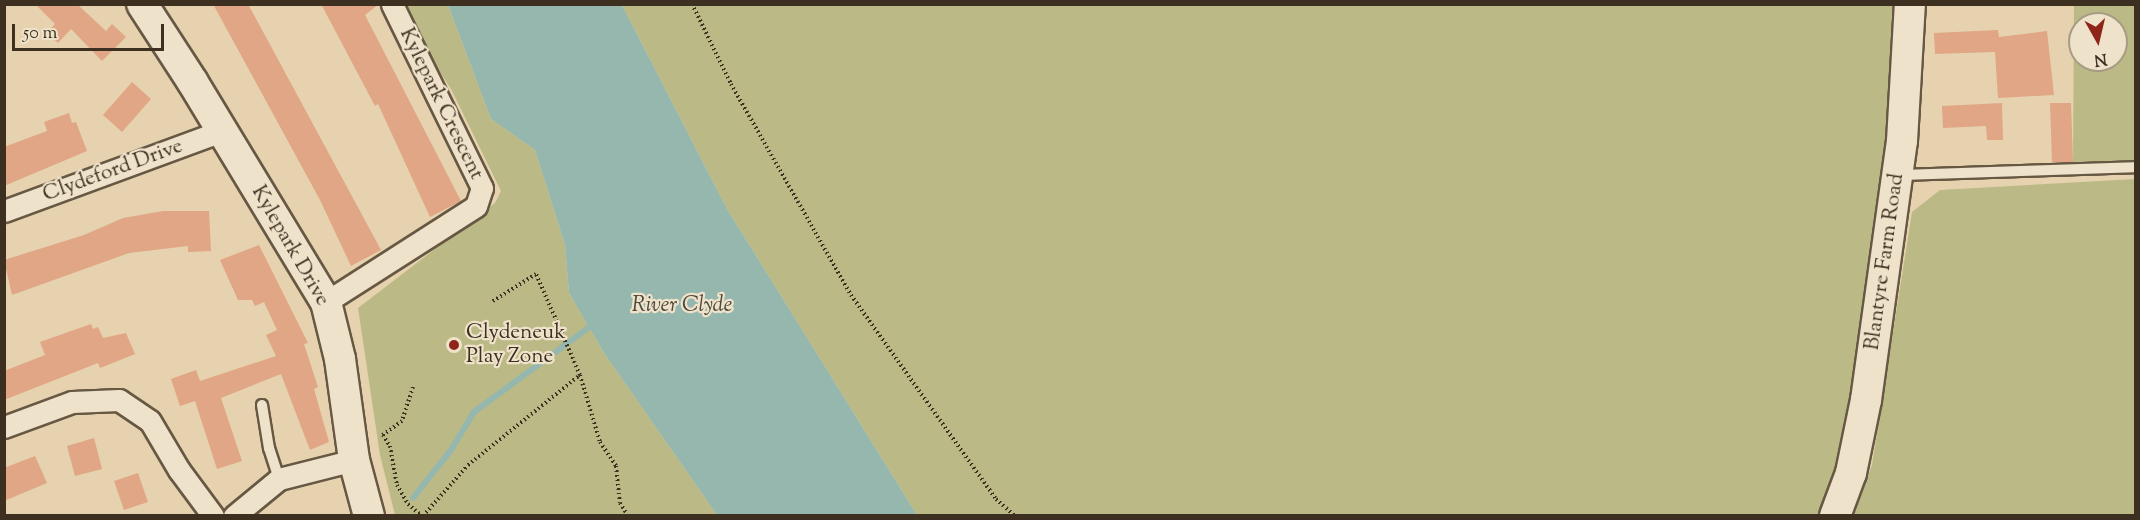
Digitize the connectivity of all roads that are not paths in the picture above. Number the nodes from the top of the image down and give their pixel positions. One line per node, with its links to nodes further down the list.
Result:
1 (142, 4): 4 (street, Kylepark Drive)
2 (392, 4): 8 (street, Kylepark Crescent)
3 (1910, 4): 6 (street, Blantyre Farm Road)
4 (221, 130): 7 (street, Clydeford Drive); 8 (street, Kylepark Drive)
5 (2136, 167): 6 (lane)
6 (1897, 175): 16 (street, Blantyre Farm Road)
7 (4, 211)
8 (326, 302): 11 (street, Kylepark Drive)
9 (262, 405): 12 (lane)
10 (4, 427): 13 (street)
11 (354, 460): 12 (street); 15 (street, Kylepark Drive)
12 (279, 478): 14 (street)
13 (213, 516)
14 (234, 516)
15 (369, 516)
16 (1834, 516)

